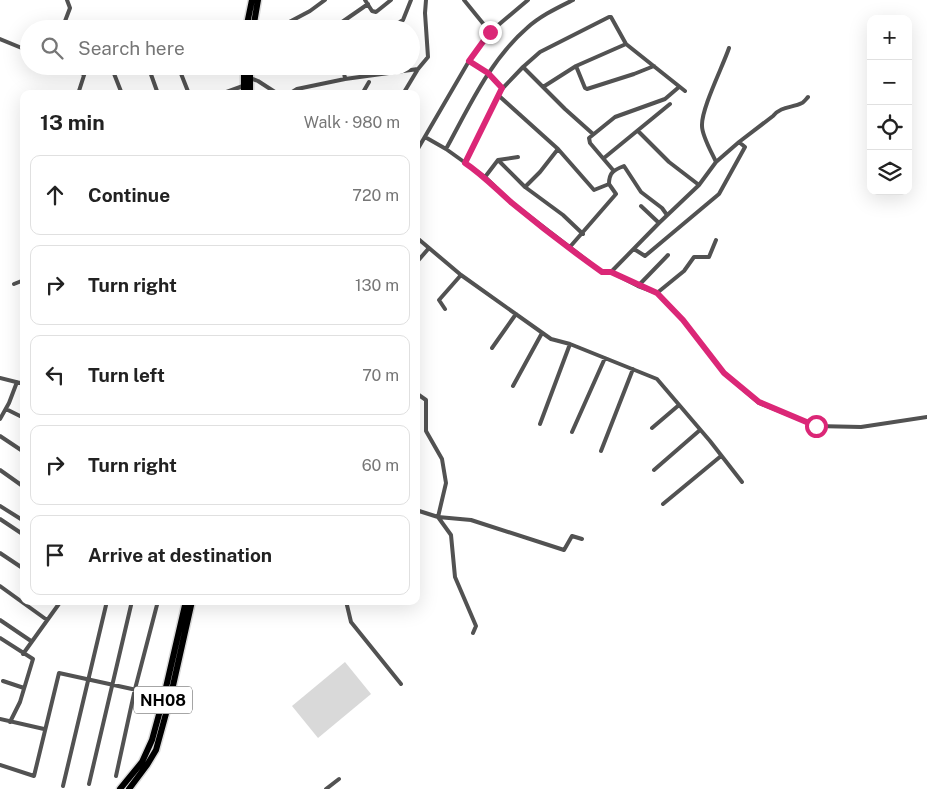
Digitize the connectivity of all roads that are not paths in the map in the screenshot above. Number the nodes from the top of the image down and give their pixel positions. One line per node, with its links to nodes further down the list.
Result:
1 (67, 0): 14 (street)
2 (252, 0): 15 (highway)
3 (258, 0): 16 (highway)
4 (325, 0): 17 (street)
5 (365, 0): 13 (street)
6 (391, 0): 13 (street)
7 (411, 0): 19 (street)
8 (426, 0): 28 (street)
9 (464, 0): 20 (street)
10 (528, 0): 12 (street)
11 (573, 0): 30 (street)
12 (520, 2): 20 (street)
13 (368, 4): 18 (street)
14 (65, 20)
15 (252, 20)
16 (254, 20)
17 (293, 20)
18 (345, 20)
19 (402, 20)
20 (490, 32): 25 (street)
21 (0, 39): 23 (street)
22 (626, 44): 26 (street); 27 (street); 29 (street)
23 (20, 47)
24 (729, 48): 71 (street)
25 (469, 61): 30 (street); 63 (street)
26 (576, 66): 27 (street); 45 (street)
27 (654, 66): 43 (street)
28 (420, 67)
29 (523, 67): 44 (street); 45 (street)
30 (488, 73): 44 (street); 66 (street)
31 (84, 75): 46 (street)
32 (115, 75): 47 (street)
33 (151, 75): 48 (street)
34 (182, 75): 49 (street)
35 (244, 75): 42 (highway)
36 (344, 75): 40 (street)
37 (374, 75): 40 (street)
38 (414, 75): 56 (street)
39 (250, 78): 52 (highway); 53 (street)
40 (345, 79): 54 (street)
41 (369, 82): 55 (street)
42 (243, 86): 50 (street); 51 (highway)
43 (679, 87): 57 (street); 62 (street)
44 (502, 88): 58 (street)
45 (543, 88): 62 (street)
46 (79, 90)
47 (120, 90)
48 (157, 90)
49 (187, 90)
50 (232, 90)
51 (244, 90)
52 (250, 90)
53 (272, 90)
54 (295, 90)
55 (364, 90)
56 (405, 90)
57 (685, 91)
58 (498, 95): 67 (street); 72 (street)
59 (808, 97): 64 (street)
60 (670, 104): 61 (street)
61 (638, 131): 69 (street); 76 (street)
62 (593, 134): 69 (street)
63 (425, 137): 65 (street); 66 (street)
64 (739, 142): 71 (street); 86 (street)
65 (420, 145)
66 (446, 149): 72 (street)
67 (558, 149): 75 (street); 77 (street)
68 (518, 157): 70 (street)
69 (604, 158): 73 (street)
70 (498, 160): 74 (street); 77 (street)
71 (716, 162): 76 (street)
72 (465, 163): 74 (street)
73 (613, 170): 75 (street); 79 (street)
74 (485, 177): 85 (street)
75 (609, 184): 81 (street)
76 (700, 185): 79 (street)
77 (525, 187): 81 (street)
78 (641, 206): 80 (street)
79 (667, 215): 80 (street)
80 (659, 223): 86 (street)
81 (583, 234): 85 (street)
82 (420, 240): 84 (street)
83 (716, 240): 94 (street)
84 (429, 248): 88 (street); 90 (street)
85 (569, 248): 89 (street)
86 (634, 249): 89 (street)
87 (668, 255): 93 (street)
88 (420, 258)
89 (611, 272): 93 (street)
90 (461, 275): 95 (street); 96 (street)
91 (20, 282): 92 (street)
92 (14, 284)
93 (638, 286): 94 (street)
94 (657, 293): 110 (street)
95 (445, 309)
96 (516, 314): 97 (street); 99 (street)
97 (542, 332): 98 (street); 105 (street)
98 (570, 344): 100 (street); 112 (street)
99 (492, 348)
100 (605, 358): 101 (street); 115 (street)
101 (633, 369): 107 (street); 118 (street)
102 (0, 378): 103 (street)
103 (16, 382): 104 (street); 108 (street)
104 (20, 383)
105 (513, 386)
106 (420, 396): 127 (street)
107 (679, 405): 113 (street); 114 (street)
108 (3, 410): 109 (street); 111 (street)
109 (20, 416)
110 (927, 417)
111 (0, 419)
112 (540, 424)
113 (652, 428)
114 (700, 430): 119 (street); 121 (street)
115 (572, 432)
116 (0, 436): 117 (street)
117 (20, 448)
118 (601, 451)
119 (721, 456): 122 (street); 124 (street)
120 (0, 470): 123 (street)
121 (654, 470)
122 (742, 482)
123 (20, 483)
124 (663, 504)
125 (0, 506): 128 (street)
126 (420, 511): 127 (street)
127 (438, 517): 131 (street); 146 (street)
128 (20, 518)
129 (0, 519): 130 (street)
130 (20, 532)
131 (582, 539)
132 (0, 553): 133 (street)
133 (20, 566)
134 (0, 586): 135 (street)
135 (20, 600)
136 (26, 605): 145 (street)
137 (58, 605): 145 (street)
138 (106, 605): 150 (street)
139 (131, 605): 153 (street)
140 (157, 605): 155 (street)
141 (185, 605): 156 (highway, NH08)
142 (191, 605): 166 (highway, NH08)
143 (347, 605): 152 (street)
144 (0, 620): 148 (street)
145 (47, 620): 148 (street)
146 (473, 633)
147 (0, 638): 149 (street)
148 (31, 641): 149 (street)
149 (23, 654): 154 (street)
150 (87, 680): 153 (street); 159 (street); 164 (street)
151 (3, 681): 154 (street)
152 (401, 684)
153 (112, 685): 155 (street); 163 (street)
154 (24, 688): 158 (street)
155 (135, 689): 156 (street); 161 (street)
156 (164, 696): 165 (highway, NH08)
157 (0, 720): 158 (street)
158 (10, 722): 159 (street)
159 (44, 729): 160 (street)
160 (0, 765)
161 (116, 776)
162 (339, 779): 167 (street)
163 (89, 784)
164 (62, 786)
165 (120, 789)
166 (129, 789)
167 (326, 789)

